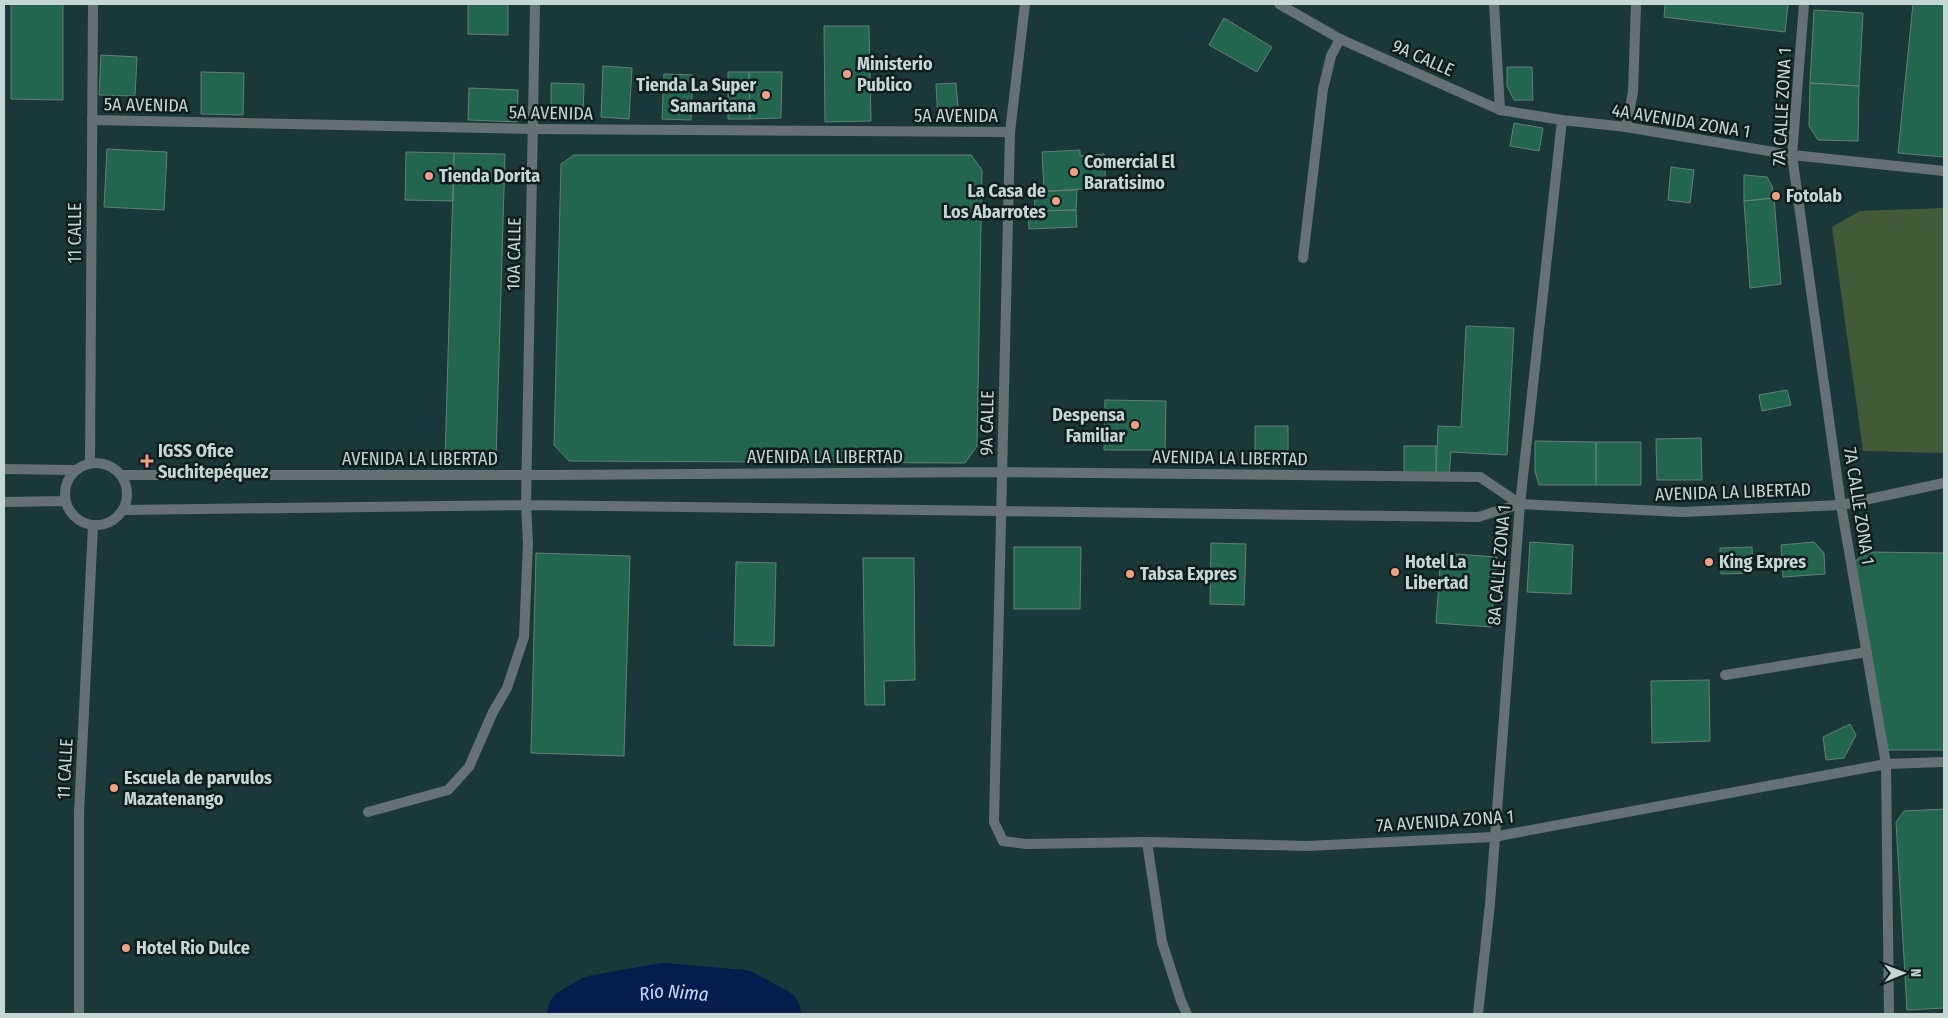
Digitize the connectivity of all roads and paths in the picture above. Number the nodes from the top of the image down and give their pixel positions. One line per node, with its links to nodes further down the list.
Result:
1 (93, 4): 10 (street, 11 CALLE)
2 (535, 4): 13 (street, 10A CALLE)
3 (1026, 4): 14 (street, 9A CALLE)
4 (1278, 4): 8 (street, 9A CALLE)
5 (1494, 4): 9 (street)
6 (1636, 4): 12 (street)
7 (1804, 4): 15 (street, 7A CALLE ZONA 1)
8 (1340, 39): 9 (street, 9A CALLE); 17 (street)
9 (1500, 110): 11 (street, 9A CALLE)
10 (92, 120): 13 (street, 5A AVENIDA); 18 (street, 11 CALLE)
11 (1562, 120): 12 (street, 4A AVENIDA ZONA 1); 27 (street, 8A CALLE ZONA 1)
12 (1626, 127): 15 (street, 4A AVENIDA ZONA 1)
13 (532, 129): 14 (street, 5A AVENIDA); 23 (street, 10A CALLE)
14 (1010, 132): 21 (street, 9A CALLE)
15 (1792, 155): 16 (street, 4A AVENIDA ZONA 1); 29 (street, 7A CALLE ZONA 1)
16 (1944, 171)
17 (1303, 258)
18 (90, 462): 20 (street); 22 (street)
19 (4, 469): 20 (street)
20 (74, 470): 25 (street)
21 (1003, 472): 23 (street, AVENIDA LA LIBERTAD); 27 (street, AVENIDA LA LIBERTAD); 31 (street, 9A CALLE)
22 (122, 475): 23 (street, AVENIDA LA LIBERTAD); 30 (street)
23 (527, 475): 28 (street, 10A CALLE)
24 (1944, 483): 29 (street, AVENIDA LA LIBERTAD)
25 (64, 501): 26 (street); 32 (street)
26 (4, 502)
27 (1520, 504): 29 (street, AVENIDA LA LIBERTAD); 31 (street, AVENIDA LA LIBERTAD); 38 (street, 8A CALLE ZONA 1)
28 (526, 505): 30 (street, AVENIDA LA LIBERTAD); 31 (street, AVENIDA LA LIBERTAD); 37 (street, 10A CALLE)
29 (1841, 505): 33 (street, 7A CALLE ZONA 1)
30 (123, 510): 32 (street)
31 (1003, 511): 39 (street, 9A CALLE)
32 (93, 526): 41 (street, 11 CALLE)
33 (1866, 652): 34 (street); 36 (street, 7A CALLE ZONA 1)
34 (1725, 675)
35 (1944, 762): 36 (street, 7A AVENIDA ZONA 1)
36 (1886, 764): 38 (street, 7A AVENIDA ZONA 1); 44 (street, 7A CALLE ZONA 1)
37 (368, 812)
38 (1494, 837): 40 (street, 7A AVENIDA ZONA 1); 43 (street, 8A CALLE ZONA 1)
39 (1003, 841): 40 (street, 7A AVENIDA ZONA 1)
40 (1147, 842): 42 (street)
41 (79, 1014)
42 (1187, 1014)
43 (1478, 1014)
44 (1889, 1014)

